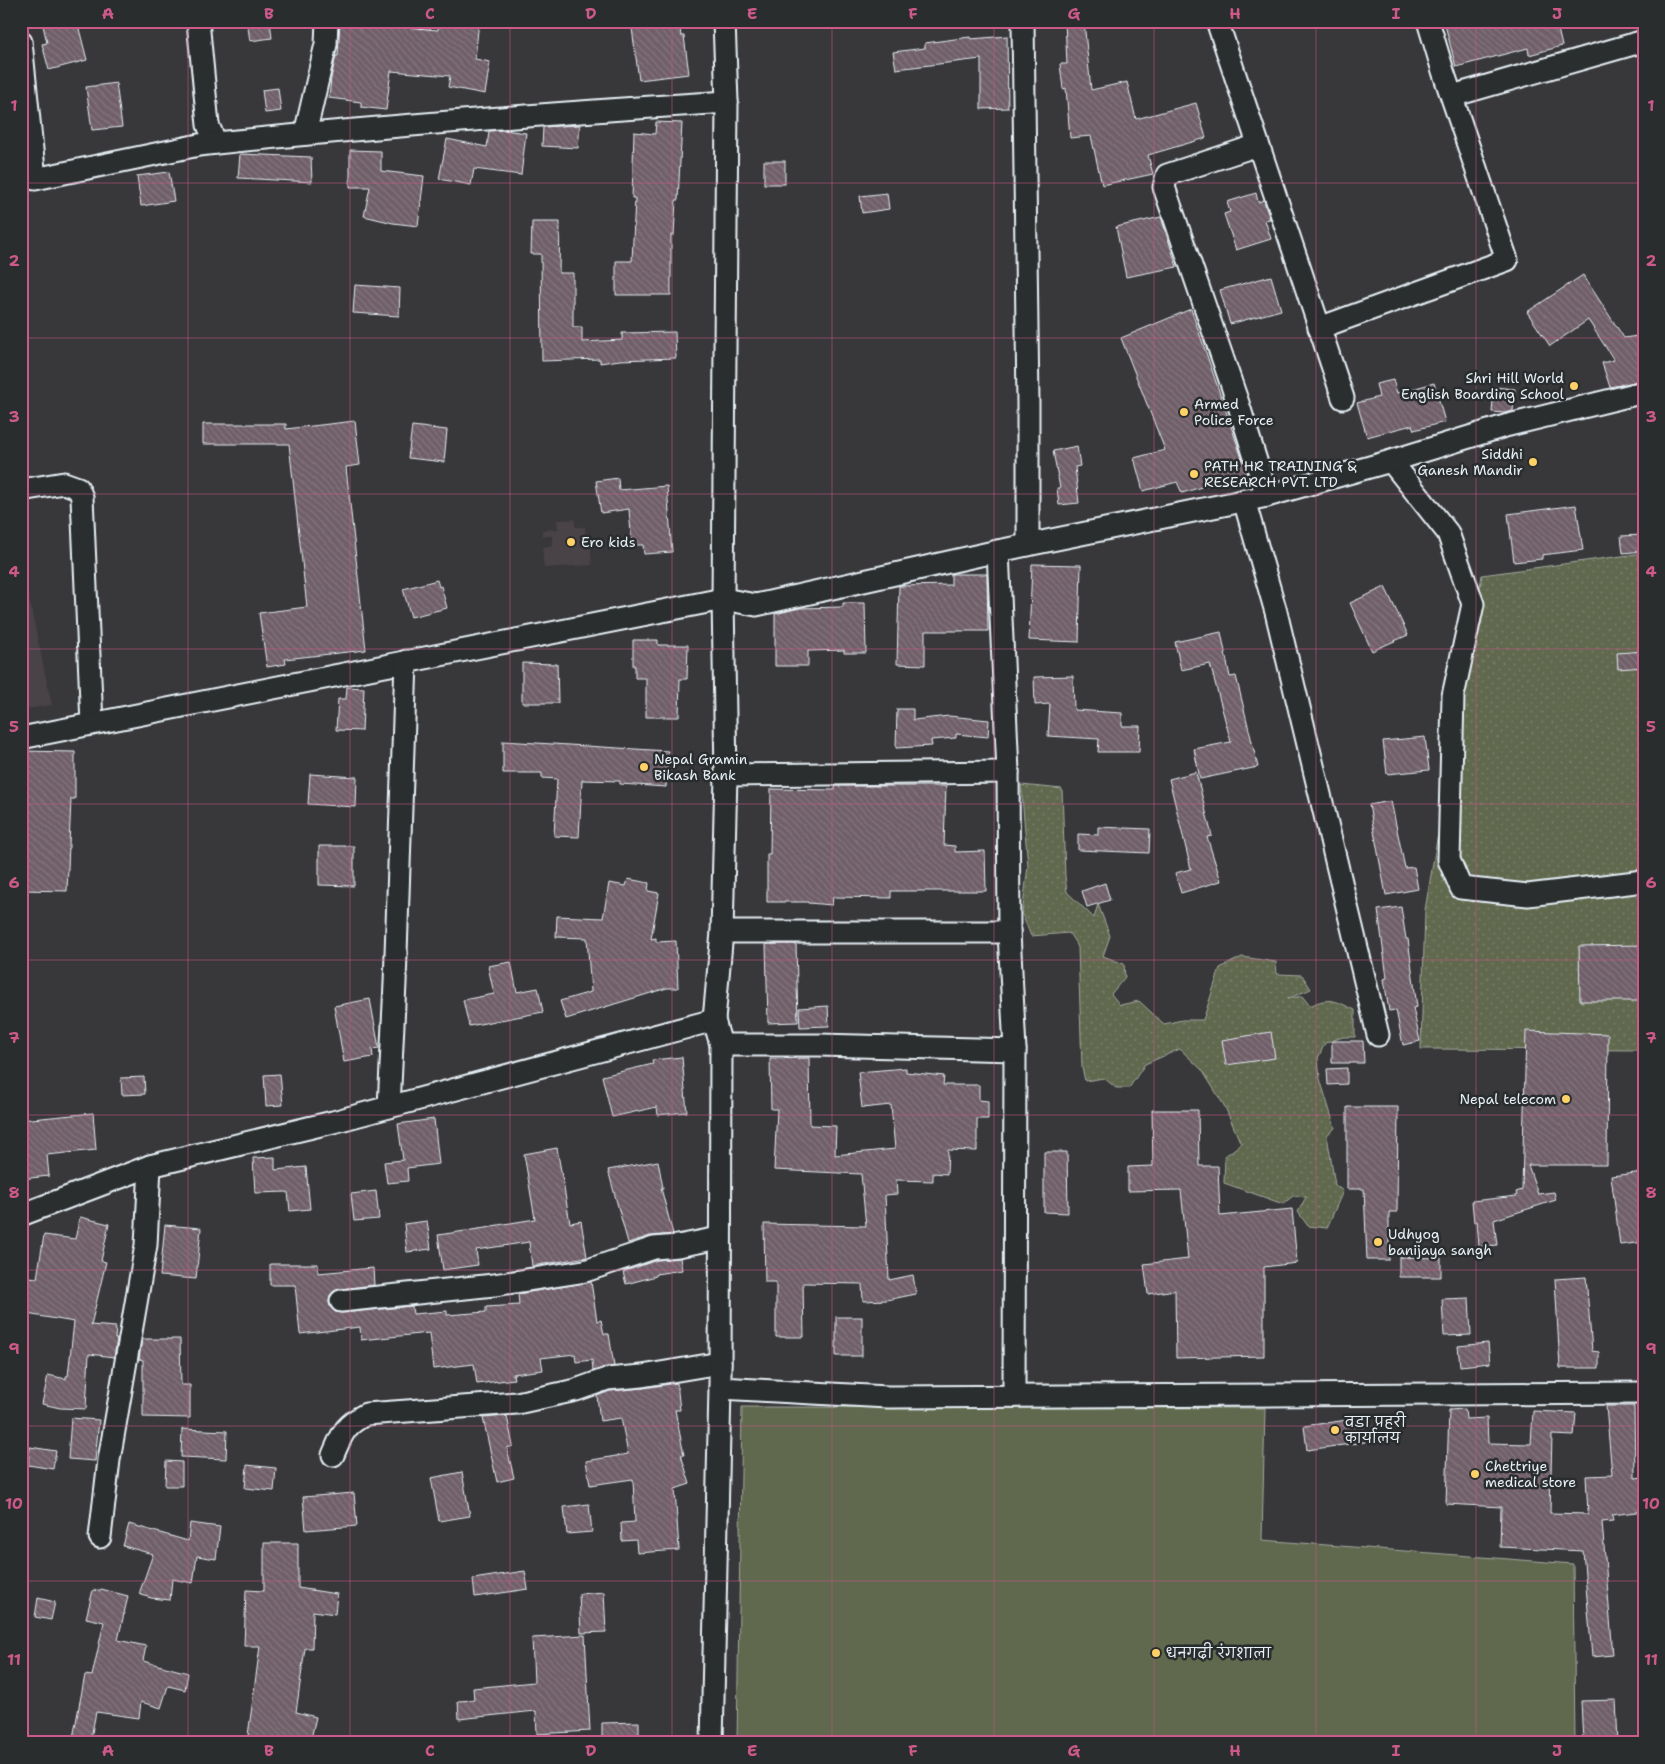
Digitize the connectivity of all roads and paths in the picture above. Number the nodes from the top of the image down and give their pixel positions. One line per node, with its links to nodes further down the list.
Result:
1 (198, 21): 12 (street)
2 (327, 21): 11 (street)
3 (724, 21): 10 (street)
4 (1023, 21): 22 (street)
5 (1216, 21): 13 (street)
6 (1428, 21): 9 (street)
7 (1644, 41): 9 (street)
8 (21, 42): 14 (street)
9 (1452, 96): 15 (street)
10 (726, 102): 11 (street); 24 (street)
11 (305, 134): 12 (street)
12 (216, 143): 14 (street)
13 (1258, 145): 15 (street); 20 (street)
14 (28, 181)
15 (1318, 328): 17 (street)
16 (1644, 392): 18 (street)
17 (1343, 398)
18 (1392, 461): 20 (street); 30 (street)
19 (21, 490): 26 (street)
20 (1267, 496): 21 (street)
21 (1244, 500): 22 (street); 34 (street)
22 (1028, 545): 23 (street)
23 (998, 551): 24 (street); 28 (street)
24 (723, 599): 25 (street); 29 (street)
25 (406, 662): 26 (street); 37 (street)
26 (92, 724): 27 (street)
27 (21, 738)
28 (1008, 772): 29 (street); 32 (street)
29 (726, 775): 31 (street)
30 (1644, 881)
31 (722, 932): 32 (street); 33 (street)
32 (1008, 932): 36 (street)
33 (714, 1020): 35 (street); 37 (street)
34 (1378, 1035)
35 (721, 1045): 36 (street); 40 (street)
36 (1015, 1050): 45 (street)
37 (389, 1107): 38 (street)
38 (150, 1166): 39 (street); 47 (street)
39 (21, 1215)
40 (719, 1238): 41 (street); 42 (street)
41 (341, 1301)
42 (720, 1363): 43 (street); 46 (street)
43 (720, 1388): 45 (street); 48 (street)
44 (1644, 1393): 45 (street)
45 (1014, 1396)
46 (333, 1455)
47 (100, 1537)
48 (712, 1743)

